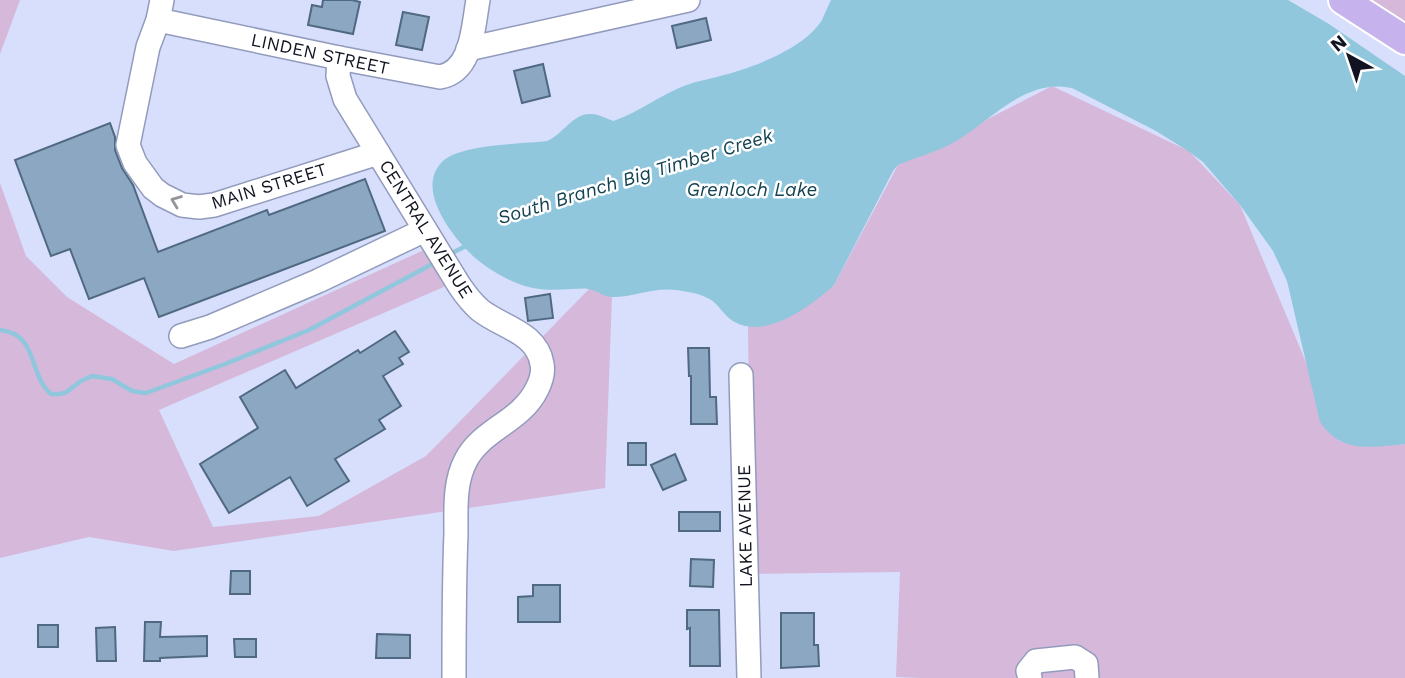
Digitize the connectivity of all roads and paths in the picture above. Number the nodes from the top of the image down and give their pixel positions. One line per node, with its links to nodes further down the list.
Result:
1 (478, 0): 6 (street)
2 (688, 0): 6 (street)
3 (1343, 0): 5 (main road)
4 (160, 10): 7 (street, LINDEN STREET); 8 (street, MAIN STREET, one-way to 4)
5 (1405, 40)
6 (468, 49): 7 (street, LINDEN STREET)
7 (339, 58): 8 (street, CENTRAL AVENUE)
8 (377, 153): 9 (street, CENTRAL AVENUE)
9 (436, 247): 10 (street); 12 (street, CENTRAL AVENUE)
10 (181, 336)
11 (741, 375): 13 (street, LAKE AVENUE)
12 (454, 678)
13 (749, 678)
14 (1030, 678): 15 (street)
15 (1087, 678)

